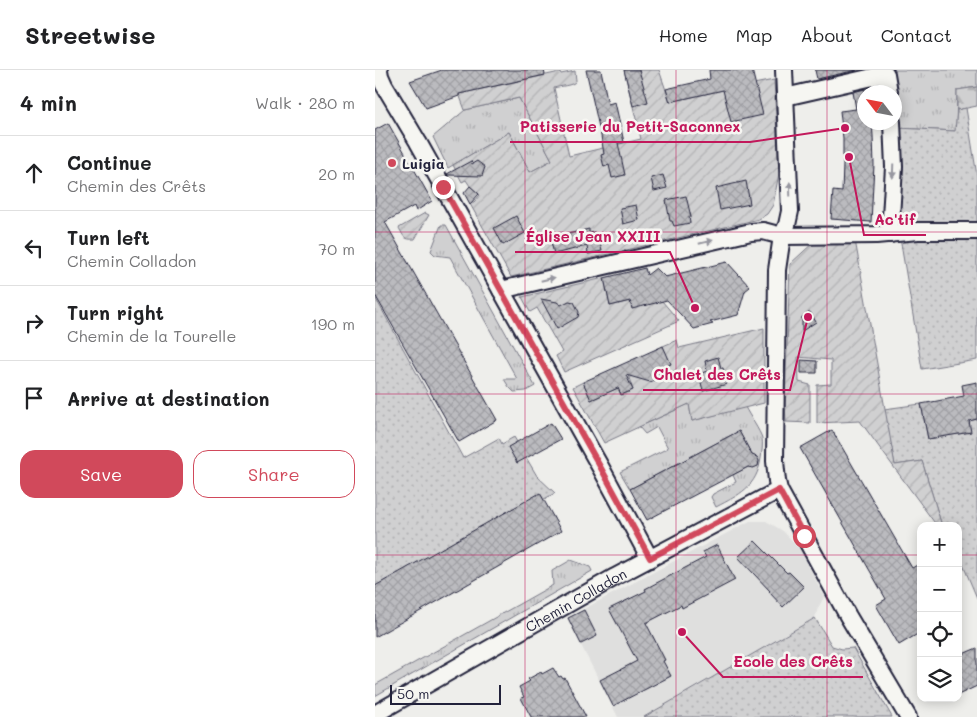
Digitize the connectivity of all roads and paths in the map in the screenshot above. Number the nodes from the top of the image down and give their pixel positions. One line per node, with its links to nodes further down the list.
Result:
1 (379, 70): 9 (street)
2 (784, 70): 4 (street)
3 (888, 85): 4 (street)
4 (785, 97): 8 (street, one-way to 4)
5 (893, 130): 7 (street, one-way to 7)
6 (977, 231): 7 (street)
7 (891, 234): 8 (street)
8 (782, 236): 9 (street, one-way to 8); 10 (street)
9 (501, 290): 11 (street)
10 (779, 490): 11 (street, Chemin Colladon); 13 (street)
11 (650, 558): 12 (street, Chemin Colladon)
12 (375, 714)
13 (908, 717)

